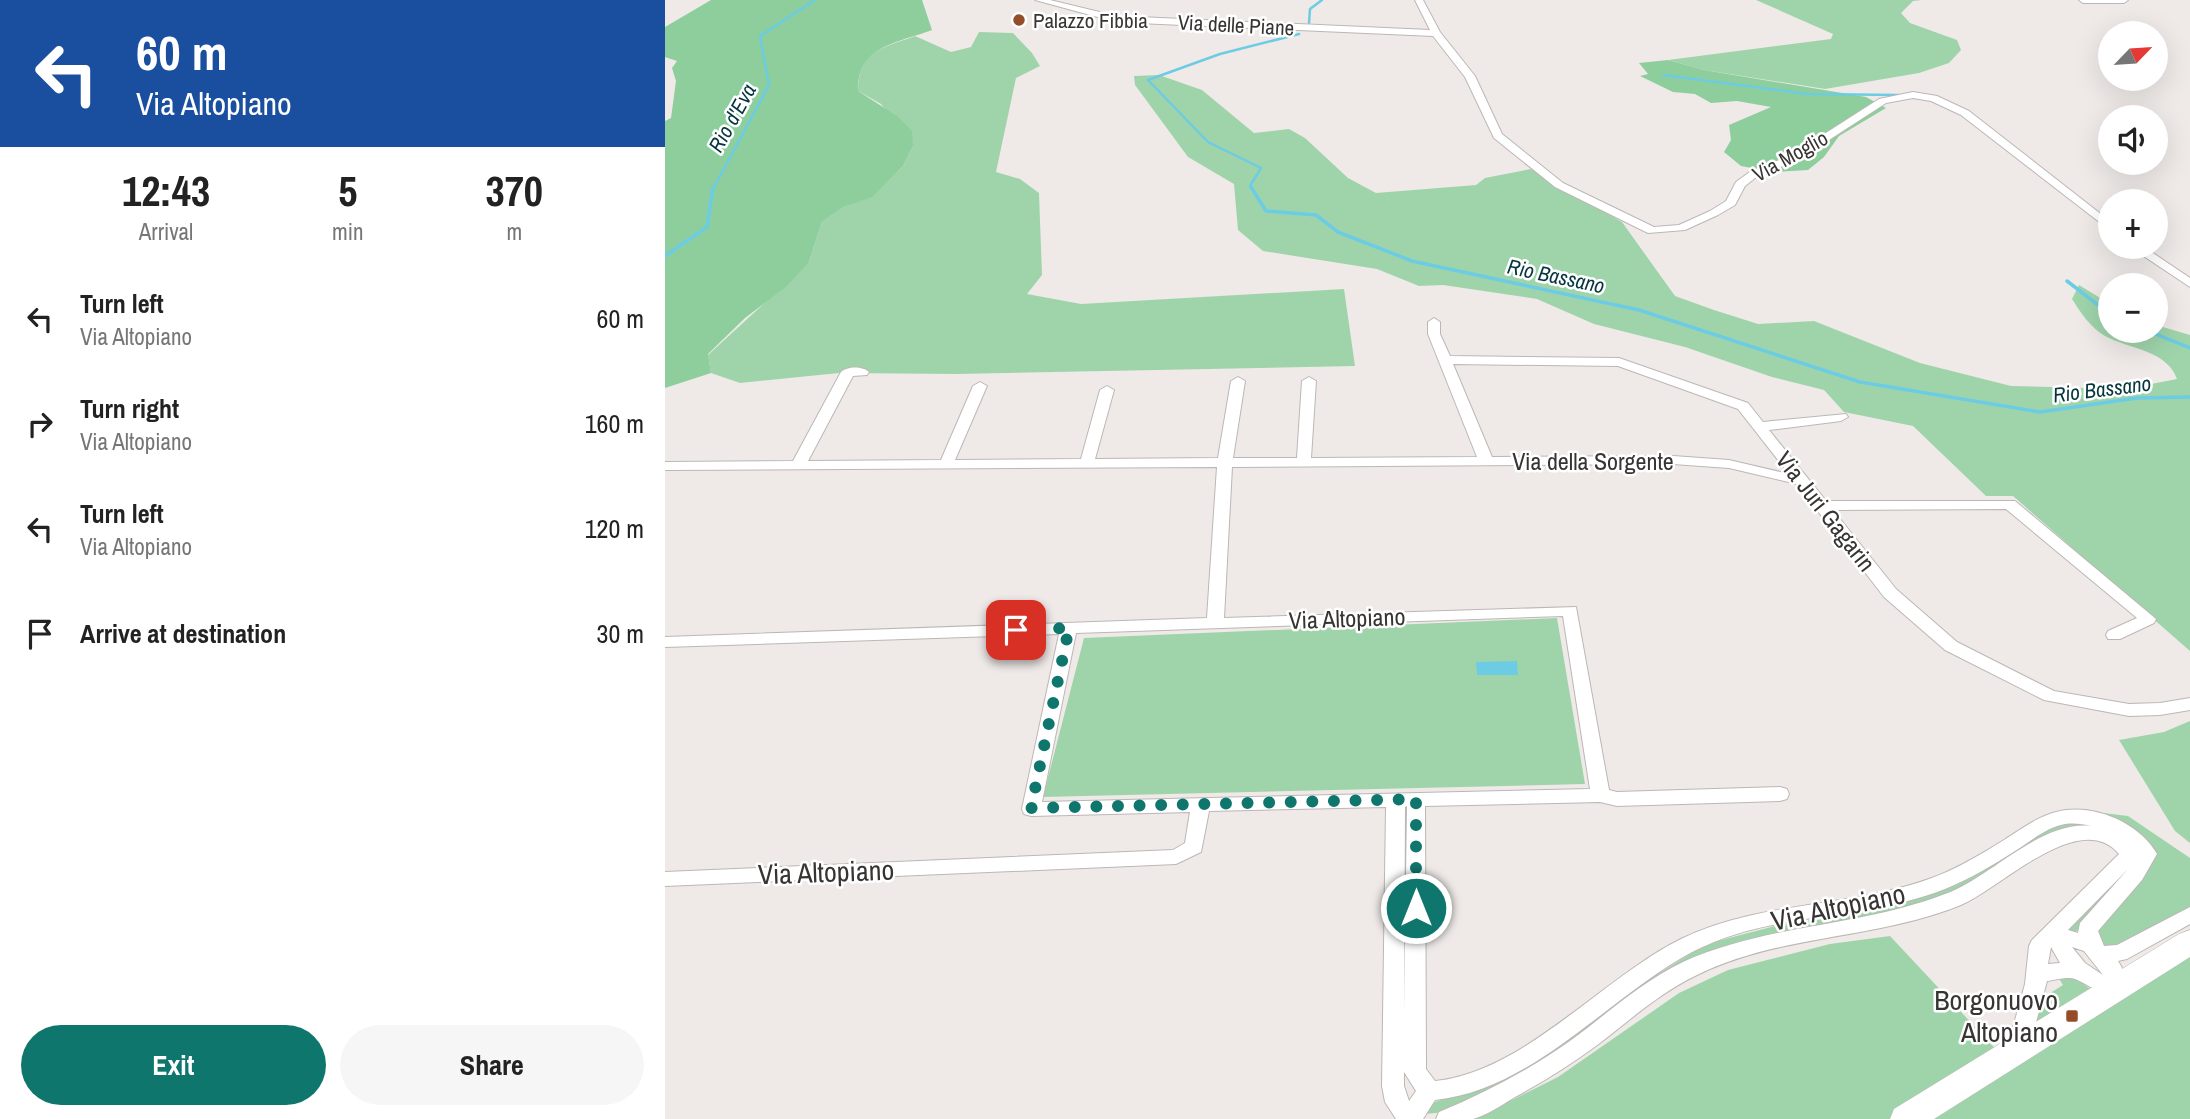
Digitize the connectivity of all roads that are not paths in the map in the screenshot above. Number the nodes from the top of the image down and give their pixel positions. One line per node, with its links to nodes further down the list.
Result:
1 (1039, 0): 5 (street, Via delle Piane)
2 (1419, 0): 5 (street, Via Moglio)
3 (2083, 0): 4 (street)
4 (2124, 0)
5 (1436, 33): 6 (street, Via Moglio)
6 (2098, 218)
7 (2154, 259): 8 (street)
8 (2190, 283)
9 (1434, 322): 10 (street)
10 (1447, 360): 17 (street, Via Juri Gagarin); 18 (street)
11 (862, 372): 24 (street)
12 (1238, 381): 20 (street)
13 (1309, 381): 19 (street)
14 (980, 386): 22 (street)
15 (1107, 390): 21 (street)
16 (1841, 417): 17 (street)
17 (1761, 427): 25 (street, Via Juri Gagarin)
18 (1486, 460): 19 (street, Via della Sorgente); 25 (street, Via della Sorgente)
19 (1304, 461): 20 (street)
20 (1225, 462): 21 (street); 27 (street)
21 (1087, 463): 22 (street)
22 (946, 465): 24 (street)
23 (665, 466): 24 (street)
24 (797, 467)
25 (1801, 481): 26 (street, Via Juri Gagarin)
26 (1825, 506): 29 (street); 31 (street, Via Juri Gagarin)
27 (1215, 623): 28 (street, Via Altopiano); 33 (street, Via Altopiano)
28 (1069, 628): 30 (street, Via Altopiano); 35 (street)
29 (2114, 635)
30 (665, 642)
31 (2190, 705)
32 (1780, 794): 33 (street)
33 (1600, 795): 34 (street)
34 (1406, 800): 35 (street); 45 (street); 46 (street)
35 (1200, 805): 36 (street, Via Altopiano)
36 (665, 879)
37 (2190, 915): 40 (street)
38 (2054, 933): 40 (street); 41 (street); 42 (street, Via Altopiano); 47 (street, Via Altopiano)
39 (2190, 942): 43 (main road)
40 (2097, 949): 43 (street); 45 (street, Via Altopiano)
41 (2076, 969): 42 (street); 43 (street)
42 (2036, 974): 44 (street, Via Altopiano)
43 (2116, 988): 44 (main road)
44 (2018, 1049): 48 (main road)
45 (1429, 1091): 46 (street)
46 (1410, 1119)
47 (1447, 1119)
48 (1906, 1119)

